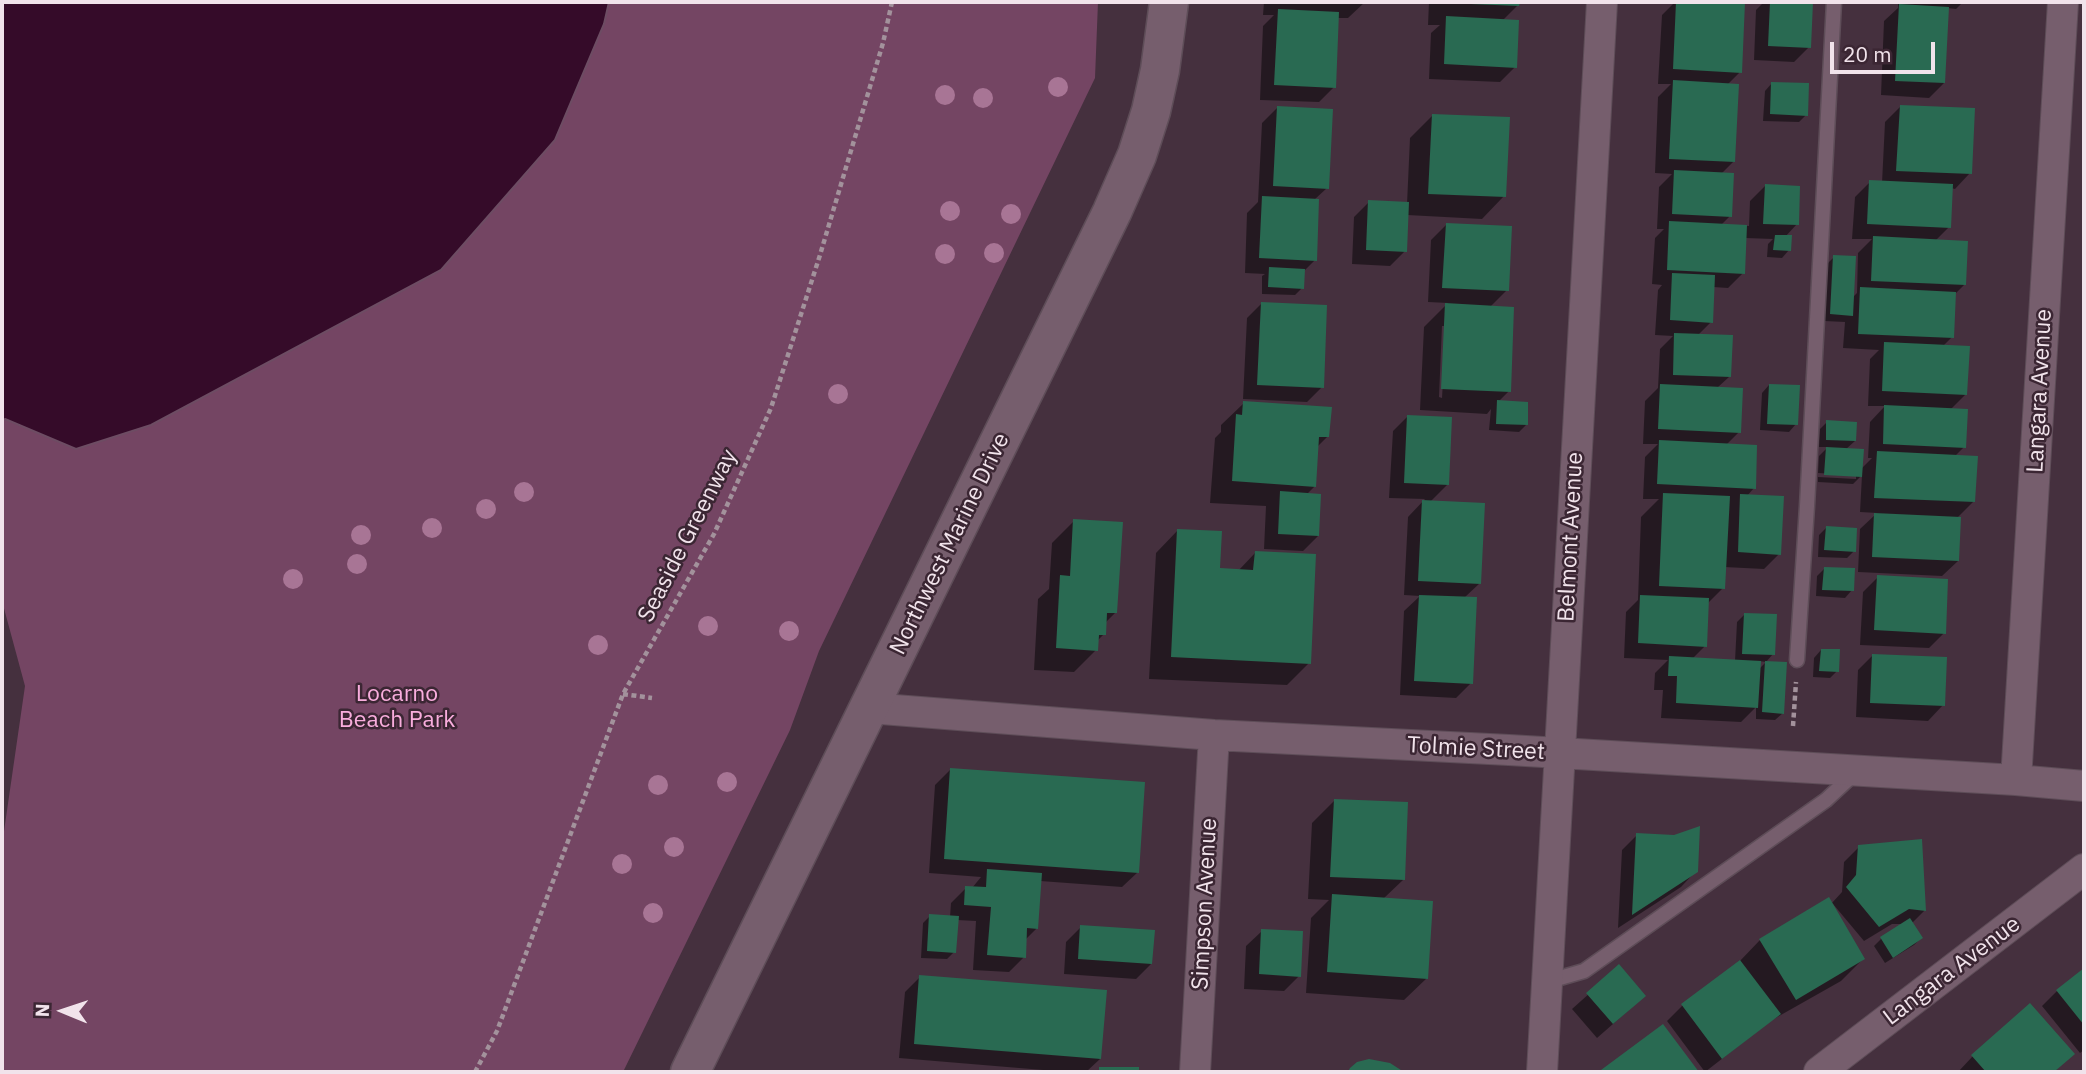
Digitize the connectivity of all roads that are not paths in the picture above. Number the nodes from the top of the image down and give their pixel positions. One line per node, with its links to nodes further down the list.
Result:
1 (1169, 2): 6 (street, Northwest Marine Drive)
2 (1602, 2): 8 (street, Belmont Avenue)
3 (1834, 2): 5 (lane)
4 (2063, 2): 10 (street, Langara Avenue)
5 (1797, 660)
6 (869, 708): 7 (street, Tolmie Street); 14 (street, Northwest Marine Drive)
7 (1214, 735): 8 (street, Tolmie Street); 15 (street, Simpson Avenue)
8 (1559, 753): 9 (street, Tolmie Street); 13 (street, Belmont Avenue)
9 (1858, 770): 10 (street, Tolmie Street); 13 (lane)
10 (2017, 780): 11 (street, Tolmie Street)
11 (2084, 786)
12 (2084, 869): 17 (street, Langara Avenue)
13 (1546, 982): 16 (street, Belmont Avenue)
14 (690, 1072)
15 (1195, 1072)
16 (1542, 1072)
17 (1819, 1072)

